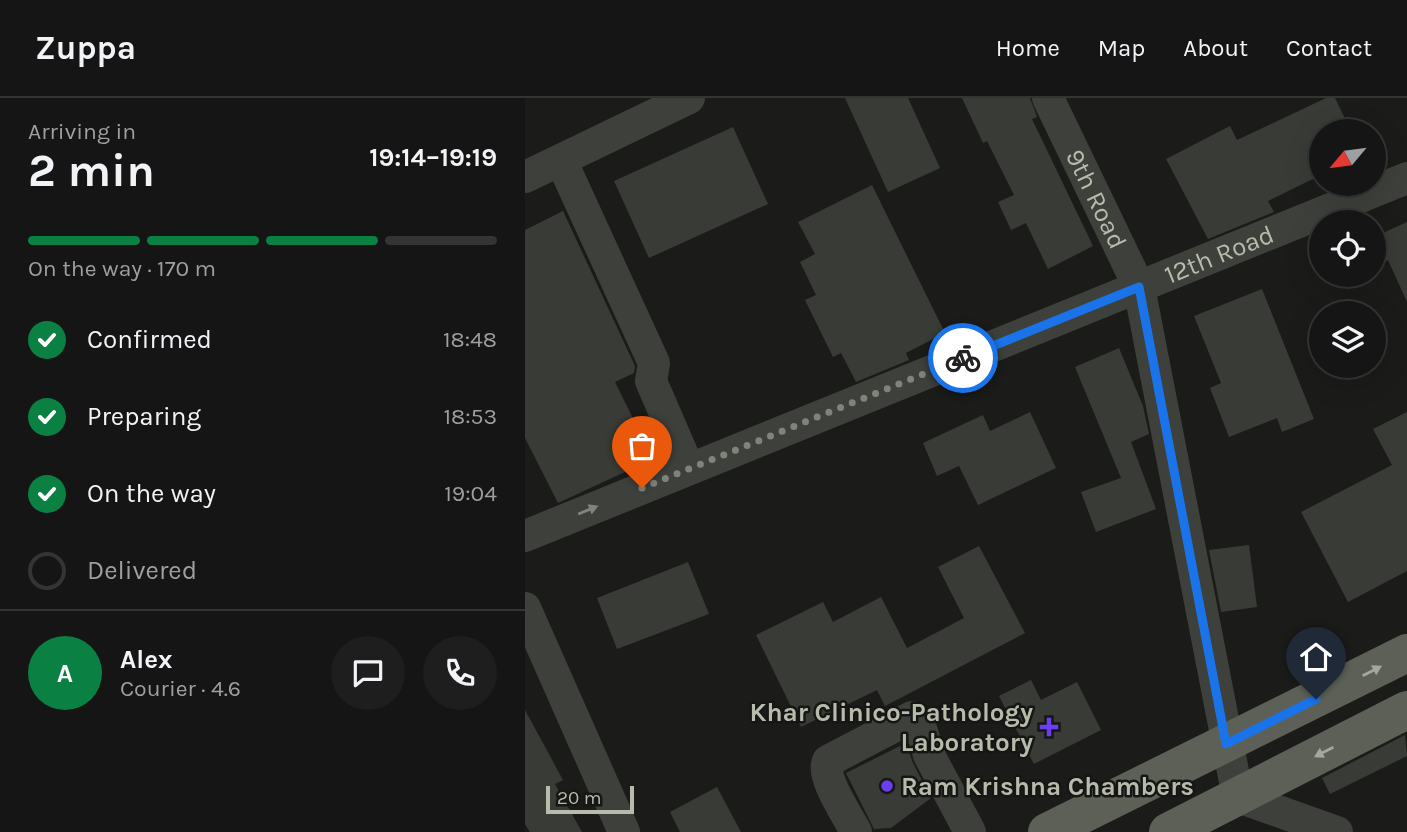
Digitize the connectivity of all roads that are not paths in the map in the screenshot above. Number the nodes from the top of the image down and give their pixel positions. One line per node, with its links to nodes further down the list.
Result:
1 (689, 98): 3 (street)
2 (1048, 98): 6 (street, 9th Road)
3 (561, 160): 4 (street); 7 (street)
4 (525, 177)
5 (1407, 178): 6 (street, 12th Road)
6 (1139, 287): 7 (street, 12th Road); 12 (street, 9th Road)
7 (689, 469): 8 (street, 12th Road, one-way to 7)
8 (525, 536)
9 (525, 608): 14 (street)
10 (1407, 653): 12 (main road, one-way to 10)
11 (1407, 710): 13 (main road, one-way to 13)
12 (1226, 744): 13 (street, 9th Road); 17 (main road)
13 (1238, 797): 18 (main road); 19 (street)
14 (624, 832)
15 (856, 832): 16 (street)
16 (970, 832)
17 (1047, 832)
18 (1168, 832)
19 (1337, 832)

